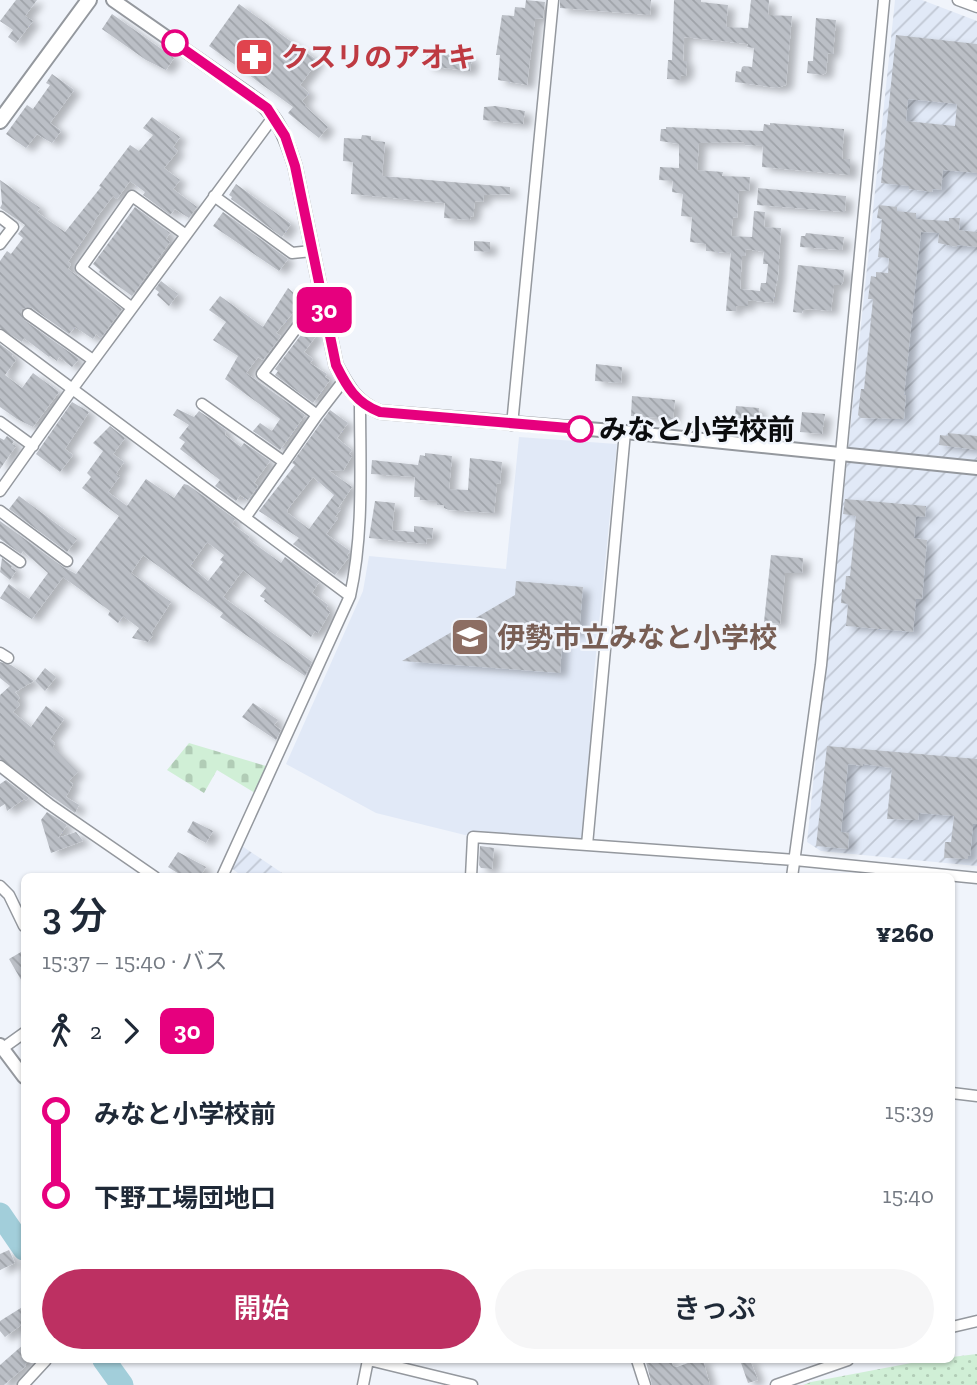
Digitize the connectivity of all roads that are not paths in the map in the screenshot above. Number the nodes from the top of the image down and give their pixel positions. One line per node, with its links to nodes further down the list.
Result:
1 (89, 0): 8 (main road)
2 (113, 0): 7 (street)
3 (553, 0): 25 (street)
4 (884, 0): 28 (street)
5 (958, 0): 6 (street)
6 (977, 7)
7 (274, 117): 9 (street); 13 (street)
8 (0, 121)
9 (215, 196): 11 (street); 13 (street)
10 (0, 218): 12 (street)
11 (186, 234): 14 (street); 14 (street)
12 (0, 244)
13 (312, 251): 15 (street)
14 (132, 307): 18 (street)
15 (324, 308): 19 (street); 23 (street)
16 (29, 314): 18 (street)
17 (0, 335): 20 (street)
18 (93, 360): 20 (street)
19 (344, 380): 21 (street); 23 (street)
20 (73, 388): 27 (street); 33 (street)
21 (360, 402): 25 (street); 37 (street)
22 (202, 404): 29 (street)
23 (317, 415): 29 (street)
24 (0, 422): 27 (street)
25 (512, 425): 26 (street)
26 (625, 432): 28 (street); 39 (street)
27 (33, 446): 31 (street)
28 (839, 454): 30 (street); 40 (street)
29 (284, 462): 33 (street)
30 (977, 468)
31 (0, 491)
32 (0, 512): 35 (street)
33 (245, 518): 37 (street)
34 (0, 548): 36 (street)
35 (67, 561)
36 (20, 562)
37 (350, 596): 42 (street)
38 (0, 766): 41 (street)
39 (587, 845): 40 (street); 43 (street)
40 (795, 860): 44 (street); 45 (street)
41 (149, 873)
42 (224, 873)
43 (471, 873)
44 (793, 873)
45 (926, 873)
46 (955, 876): 47 (street)
47 (977, 878)
48 (0, 886): 49 (street)
49 (21, 920)
50 (21, 1035): 51 (street)
51 (1, 1047): 52 (street)
52 (21, 1073)
53 (955, 1093): 54 (street)
54 (977, 1096)
55 (977, 1321): 56 (street)
56 (955, 1326)
57 (43, 1363): 62 (street)
58 (368, 1363): 63 (street)
59 (381, 1363): 64 (street)
60 (638, 1363): 65 (street)
61 (839, 1363): 66 (street)
62 (23, 1385)
63 (363, 1385)
64 (472, 1385)
65 (645, 1385)
66 (776, 1385)

